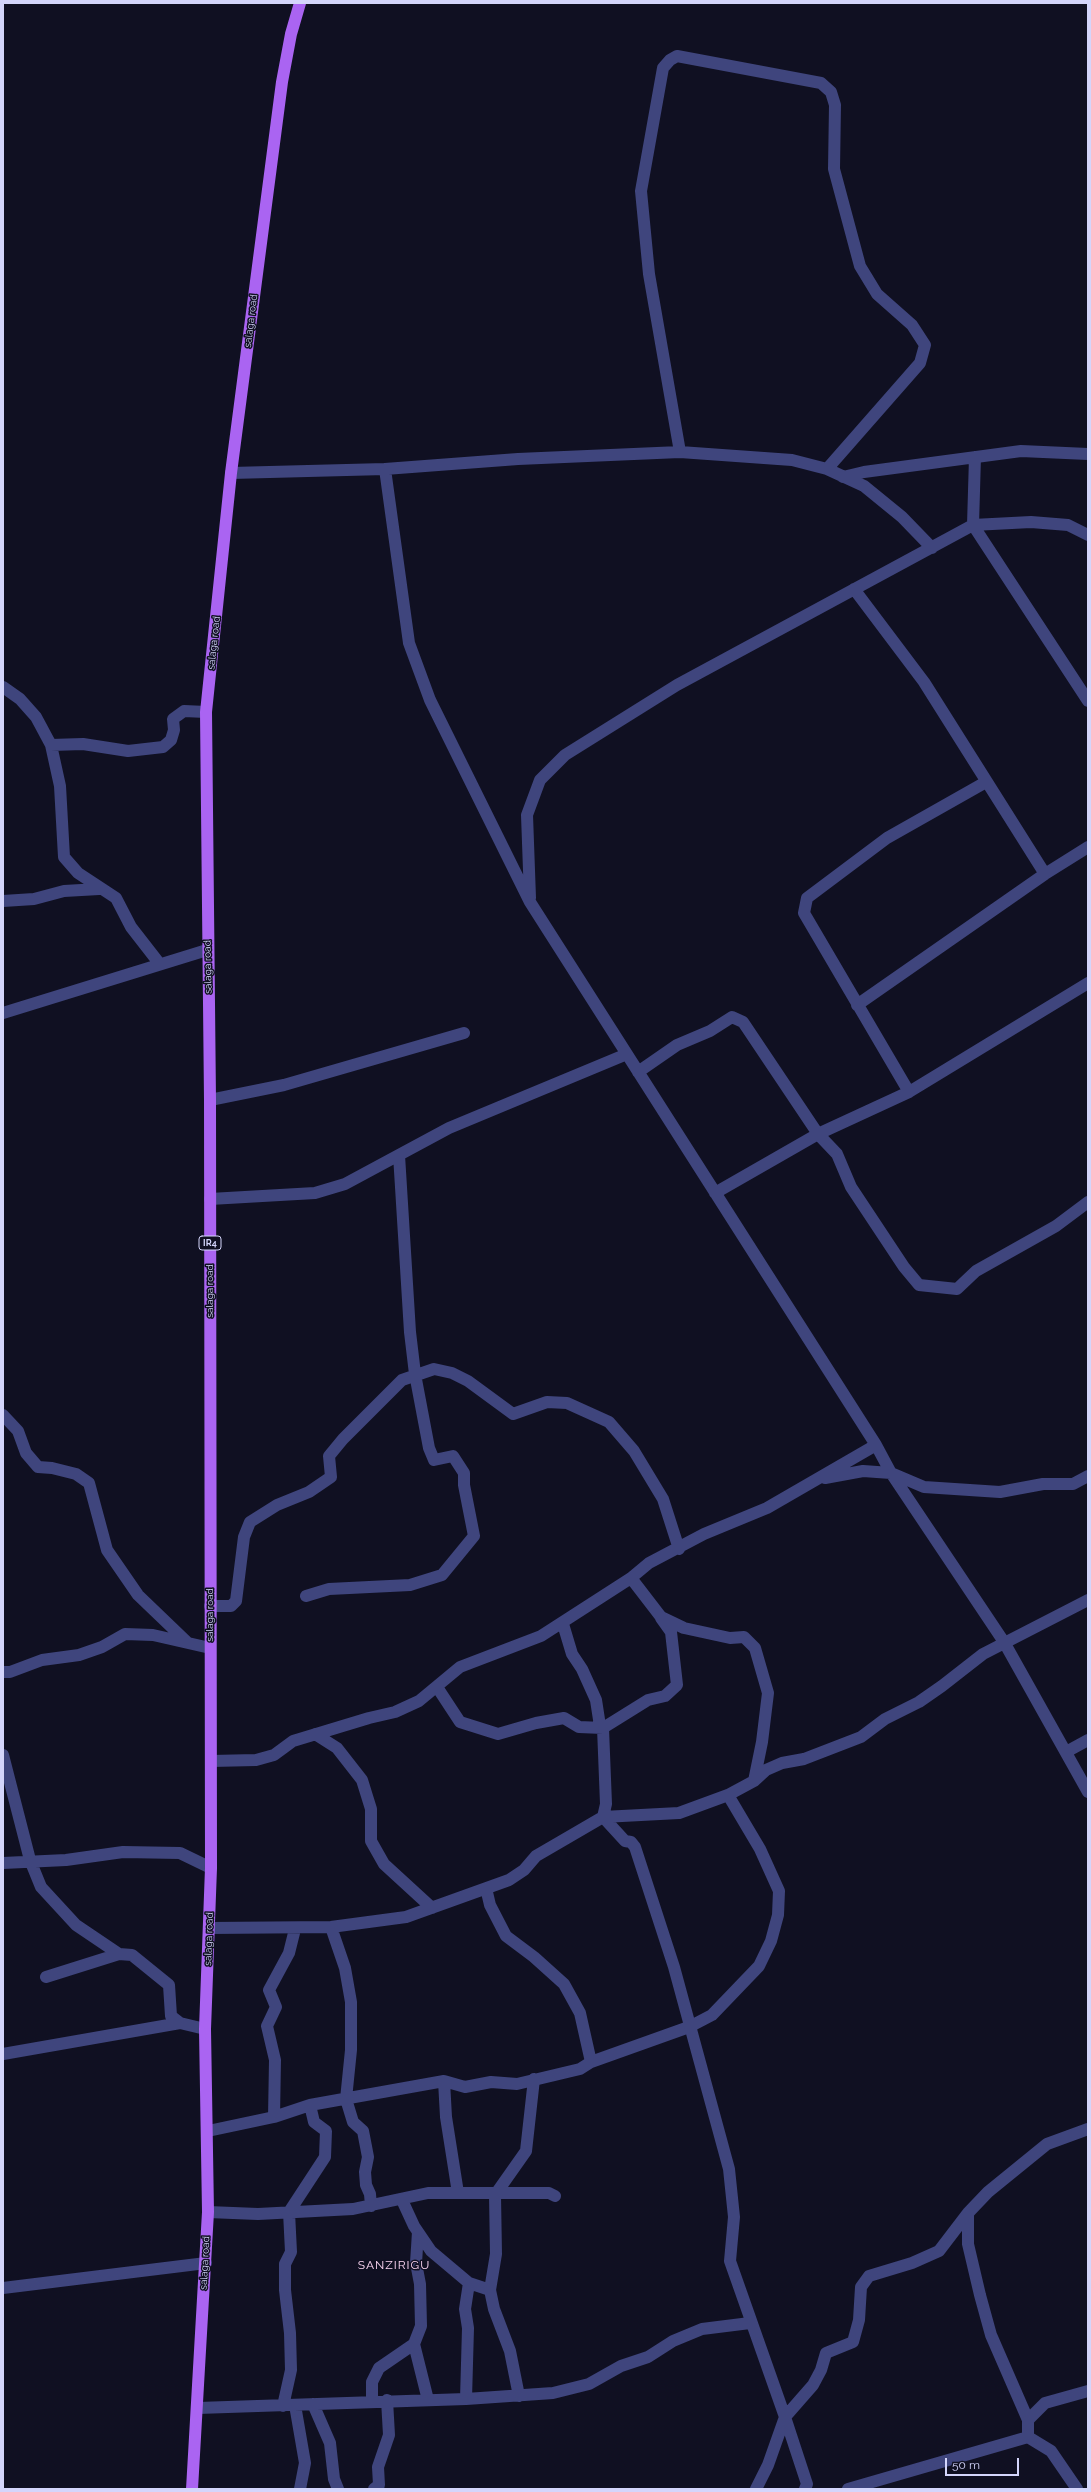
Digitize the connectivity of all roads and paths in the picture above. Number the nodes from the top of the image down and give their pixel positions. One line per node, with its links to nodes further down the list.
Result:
1 (300, 3): 7 (main road, salaga road / IR4)
2 (680, 452): 5 (street); 6 (street); 6 (street)
3 (1088, 454): 4 (street)
4 (975, 457): 8 (street); 9 (street)
5 (385, 469): 7 (street); 22 (street)
6 (827, 469): 8 (street)
7 (231, 472): 15 (main road, salaga road / IR4)
8 (843, 476): 11 (street)
9 (973, 525): 10 (street); 11 (street); 14 (street)
10 (1088, 536)
11 (932, 548): 12 (street)
12 (854, 589): 17 (street); 22 (street)
13 (3, 687): 16 (street)
14 (1088, 701)
15 (206, 712): 16 (street); 23 (main road, salaga road / IR4)
16 (51, 745): 20 (street)
17 (986, 782): 19 (street); 26 (street)
18 (1088, 847): 19 (street)
19 (1045, 874): 26 (street)
20 (99, 889): 21 (street); 24 (street)
21 (3, 901)
22 (530, 902): 29 (street)
23 (207, 950): 24 (street); 32 (main road, salaga road / IR4)
24 (159, 963): 27 (street)
25 (1088, 983): 31 (street)
26 (857, 1005): 31 (street)
27 (3, 1013)
28 (464, 1033): 32 (street)
29 (626, 1054): 30 (street); 34 (street)
30 (638, 1072): 33 (street); 35 (street)
31 (909, 1092): 33 (street)
32 (210, 1100): 36 (main road, salaga road / IR4)
33 (818, 1134): 35 (street); 37 (street)
34 (399, 1154): 36 (street); 38 (street)
35 (715, 1193): 40 (street)
36 (210, 1199): 48 (main road, salaga road / IR4)
37 (1088, 1202)
38 (415, 1374): 44 (street); 46 (street); 48 (street)
39 (3, 1415): 52 (street)
40 (876, 1445): 41 (street); 43 (street)
41 (891, 1473): 42 (street); 43 (street); 51 (street)
42 (1088, 1476)
43 (818, 1479): 44 (street)
44 (679, 1549): 45 (street)
45 (631, 1578): 49 (street); 50 (street)
46 (306, 1596)
47 (1088, 1600): 51 (street)
48 (210, 1606): 53 (main road, salaga road / IR4)
49 (661, 1617): 56 (street); 62 (street)
50 (563, 1624): 55 (street); 56 (street)
51 (1004, 1642): 59 (street); 62 (street)
52 (188, 1643): 53 (street); 54 (street)
53 (210, 1648): 61 (main road, salaga road / IR4)
54 (3, 1672)
55 (437, 1687): 56 (street); 57 (street)
56 (601, 1727): 65 (street)
57 (315, 1734): 61 (street); 70 (street)
58 (1088, 1740): 59 (street)
59 (1066, 1752): 63 (street)
60 (3, 1755): 66 (street)
61 (211, 1761): 68 (main road, salaga road / IR4)
62 (754, 1781): 64 (street)
63 (1088, 1792)
64 (728, 1794): 65 (street); 77 (street)
65 (603, 1817): 69 (street); 77 (street)
66 (30, 1860): 67 (street); 68 (street); 74 (street)
67 (3, 1863)
68 (211, 1868): 72 (main road, salaga road / IR4)
69 (486, 1888): 70 (street); 80 (street)
70 (432, 1908): 71 (street)
71 (331, 1927): 73 (street); 83 (street)
72 (209, 1928): 73 (street); 78 (main road, salaga road / IR4)
73 (295, 1929): 85 (street)
74 (119, 1954): 75 (street); 76 (street)
75 (46, 1977)
76 (180, 2023): 78 (street); 79 (street)
77 (690, 2027): 80 (street); 101 (street)
78 (205, 2029): 87 (main road, salaga road / IR4)
79 (3, 2054)
80 (591, 2062): 81 (street)
81 (534, 2079): 82 (street); 89 (street)
82 (444, 2081): 83 (street); 88 (street)
83 (346, 2099): 84 (street); 92 (street)
84 (310, 2105): 85 (street); 94 (street)
85 (274, 2117): 87 (street)
86 (1088, 2129): 95 (street)
87 (208, 2131): 93 (main road, salaga road / IR4)
88 (458, 2193): 89 (street); 91 (street)
89 (495, 2195): 90 (street); 100 (street)
90 (555, 2196)
91 (402, 2200): 92 (street); 96 (street)
92 (371, 2206): 94 (street)
93 (208, 2212): 94 (street); 97 (main road, salaga road / IR4)
94 (289, 2212): 110 (street)
95 (968, 2212): 112 (street); 113 (street)
96 (418, 2232): 98 (street); 102 (street)
97 (206, 2263): 99 (street); 111 (main road, salaga road / IR4)
98 (469, 2282): 100 (street); 105 (street)
99 (3, 2288)
100 (490, 2290): 104 (street)
101 (750, 2323): 104 (street); 112 (street)
102 (414, 2344): 106 (street); 108 (street)
103 (1088, 2390): 113 (street)
104 (519, 2396): 105 (street)
105 (466, 2399): 108 (street)
106 (372, 2400): 107 (street); 109 (street)
107 (387, 2400): 108 (street); 118 (street)
108 (428, 2400)
109 (313, 2404): 110 (street); 117 (street)
110 (289, 2406): 111 (street); 116 (street)
111 (198, 2408): 115 (main road, salaga road / IR4)
112 (784, 2417): 119 (street); 120 (street)
113 (1028, 2420): 114 (street)
114 (1028, 2437): 121 (street); 122 (street)
115 (192, 2489)
116 (300, 2489)
117 (338, 2489)
118 (374, 2489)
119 (756, 2489)
120 (805, 2489)
121 (848, 2489)
122 (1077, 2489)

